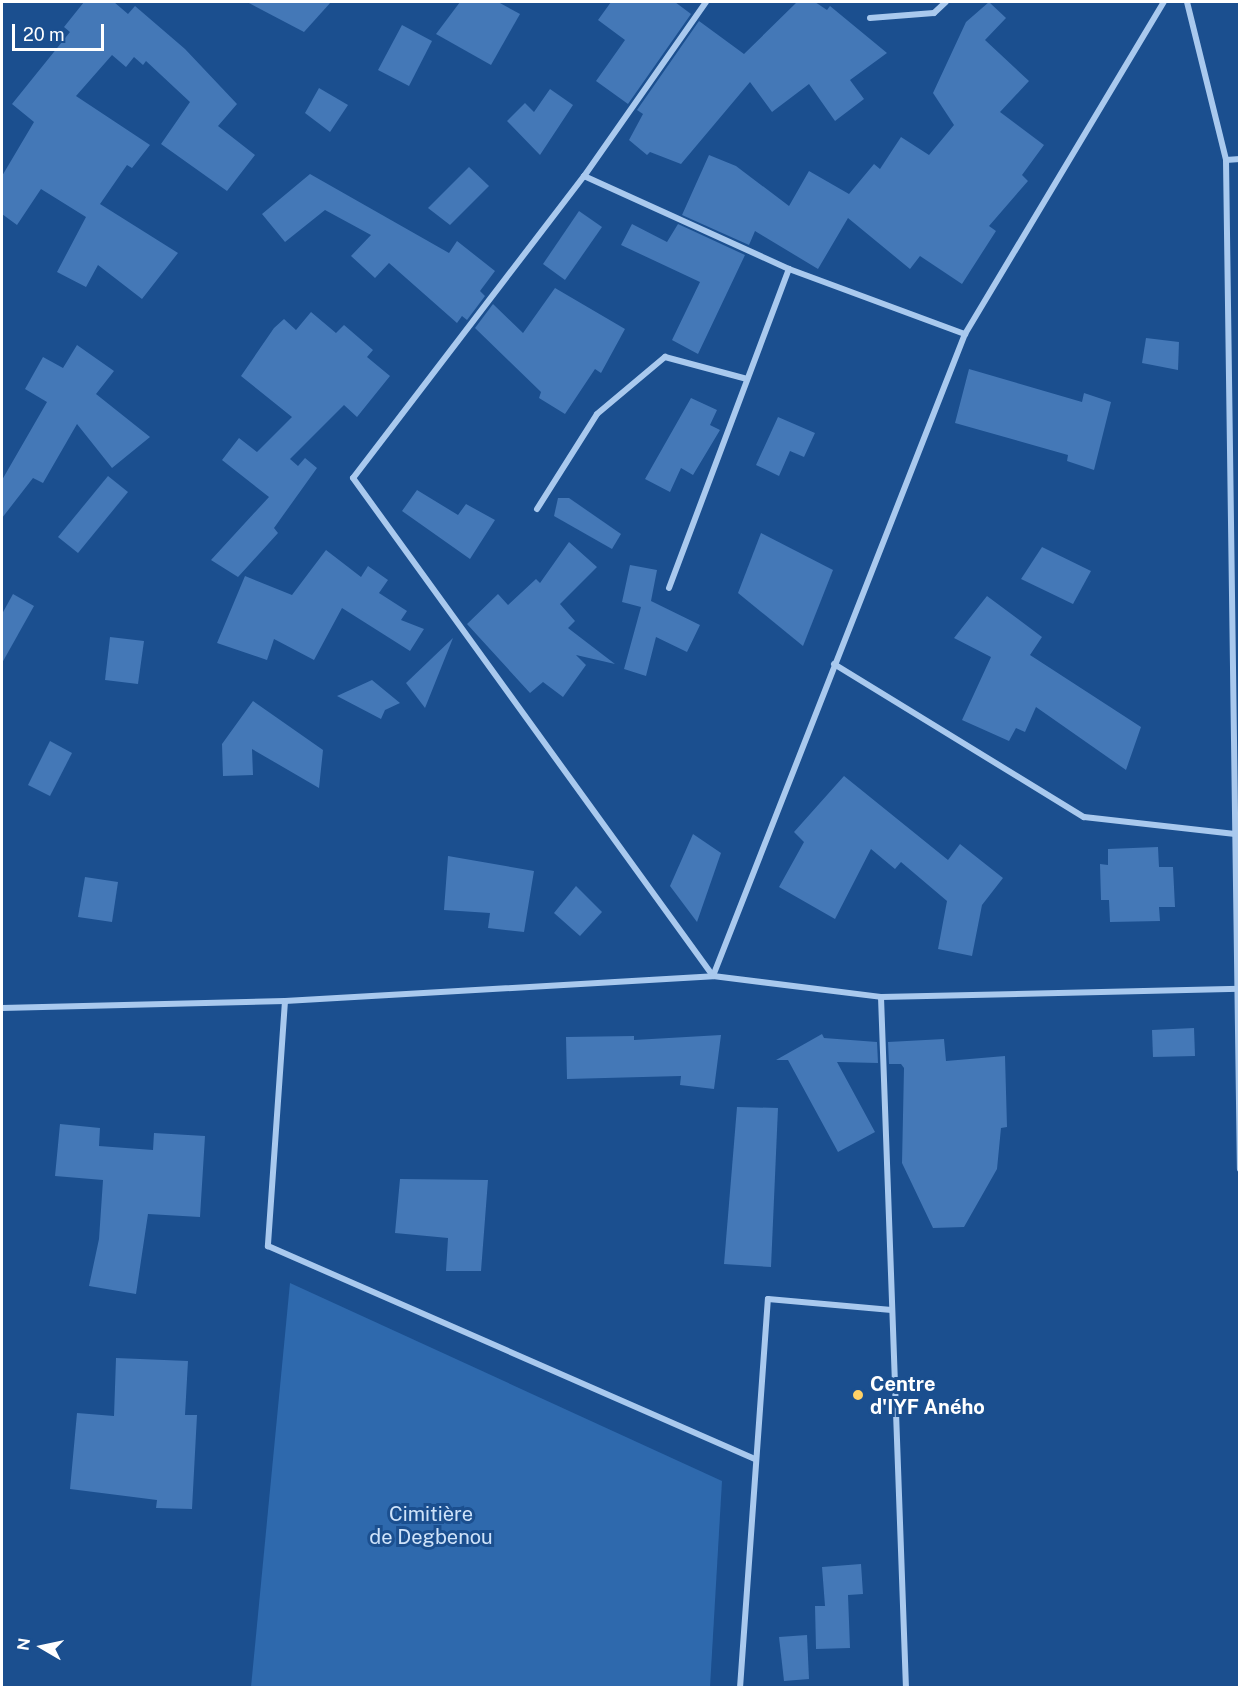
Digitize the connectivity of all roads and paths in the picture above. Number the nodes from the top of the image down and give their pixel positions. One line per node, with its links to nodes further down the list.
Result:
1 (706, 2): 8 (street)
2 (946, 2): 5 (street)
3 (1164, 2): 10 (street)
4 (1187, 2): 7 (street)
5 (870, 18)
6 (1239, 159): 7 (street)
7 (1226, 160): 15 (street)
8 (584, 176): 9 (street); 16 (street)
9 (789, 269): 10 (street); 11 (street)
10 (965, 334): 14 (street)
11 (747, 379): 12 (street); 13 (street)
12 (537, 509)
13 (669, 588)
14 (834, 664): 15 (street); 16 (street)
15 (1235, 834): 17 (street)
16 (713, 976): 18 (street); 19 (street)
17 (1238, 989): 18 (street); 21 (street)
18 (881, 997): 22 (street)
19 (285, 1001): 20 (street); 23 (street)
20 (2, 1008)
21 (1239, 1169)
22 (892, 1310): 23 (street); 25 (street)
23 (755, 1459): 24 (street)
24 (740, 1688)
25 (906, 1688)

